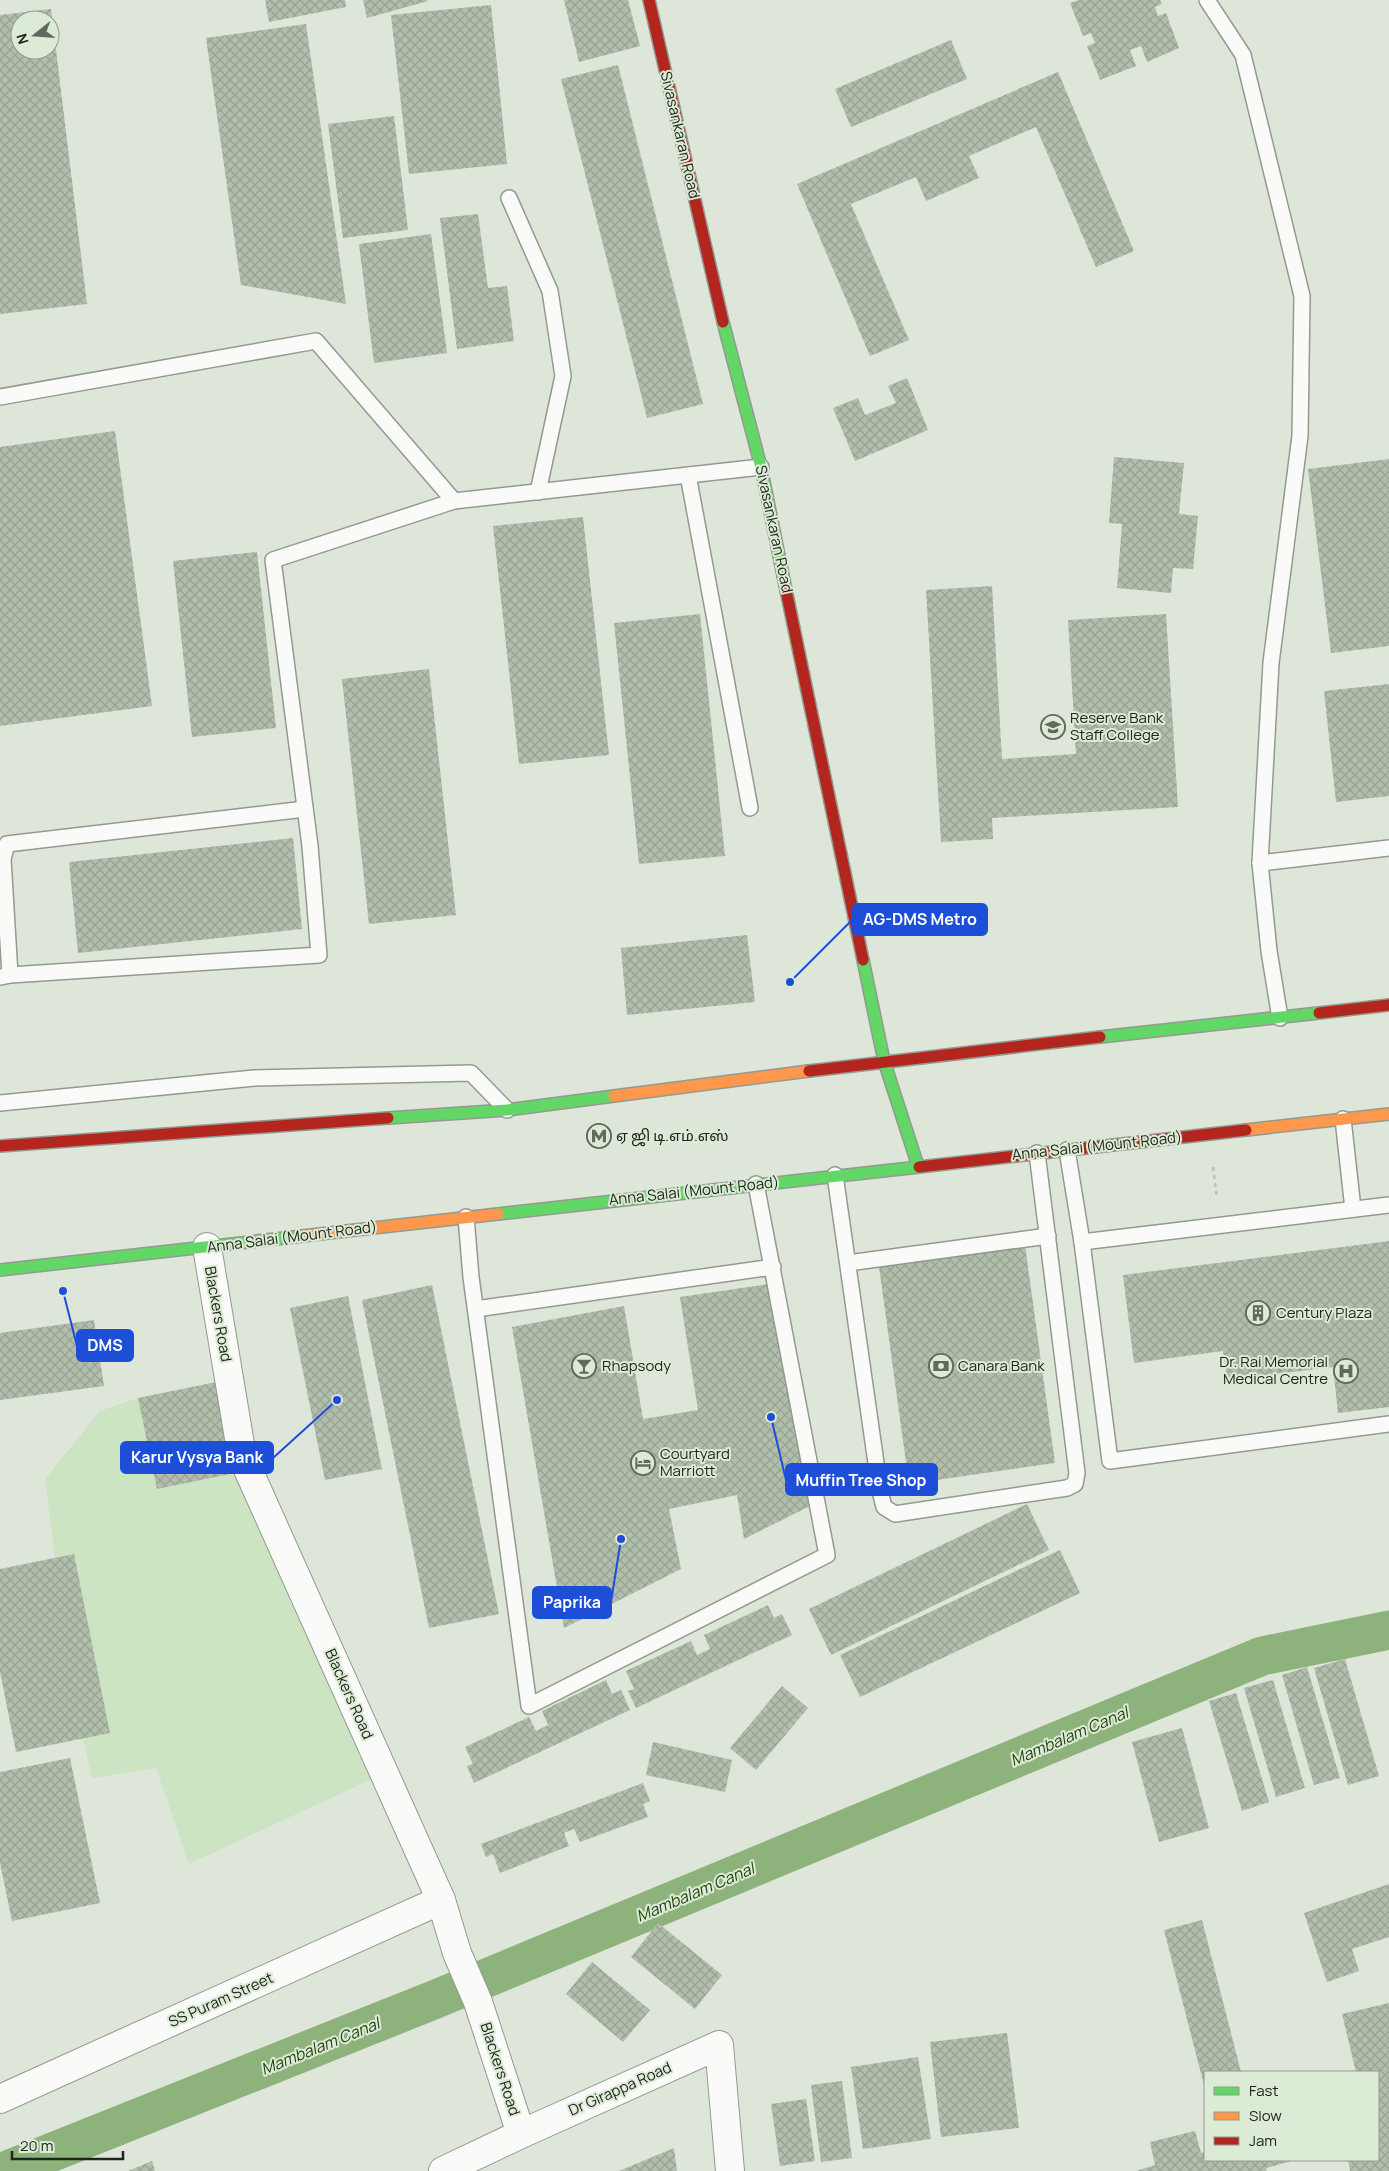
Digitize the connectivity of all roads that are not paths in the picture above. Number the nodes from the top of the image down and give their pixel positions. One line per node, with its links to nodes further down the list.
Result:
1 (649, 0): 5 (main road, Sivasankaran Road)
2 (1207, 0): 12 (lane)
3 (509, 198): 7 (lane)
4 (0, 397): 8 (lane)
5 (761, 467): 6 (lane); 16 (main road, Sivasankaran Road)
6 (688, 475): 7 (lane); 9 (lane)
7 (538, 492): 8 (lane)
8 (454, 501): 10 (lane)
9 (750, 808)
10 (305, 809): 13 (lane); 13 (lane)
11 (1389, 848): 12 (lane)
12 (1260, 863): 15 (lane)
13 (5, 976)
14 (1389, 1005): 15 (main road)
15 (1280, 1018): 16 (main road)
16 (884, 1060): 18 (main road); 24 (main road, Sivasankaran Road)
17 (0, 1103): 18 (lane)
18 (507, 1110): 21 (main road)
19 (1389, 1114): 20 (main road, Anna Salai (Mount Road))
20 (1342, 1119): 22 (main road, Anna Salai (Mount Road)); 28 (lane)
21 (0, 1146)
22 (1067, 1150): 23 (main road, Anna Salai (Mount Road)); 31 (lane)
23 (1037, 1153): 24 (main road, Anna Salai (Mount Road)); 30 (lane)
24 (918, 1166): 25 (main road, Anna Salai (Mount Road))
25 (835, 1175): 26 (main road, Anna Salai (Mount Road)); 33 (lane)
26 (756, 1184): 29 (main road, Anna Salai (Mount Road)); 34 (lane)
27 (1389, 1205): 28 (lane)
28 (1353, 1209): 31 (lane)
29 (466, 1217): 32 (main road, Anna Salai (Mount Road)); 36 (lane)
30 (1048, 1236): 33 (lane); 33 (lane)
31 (1082, 1242): 37 (lane)
32 (207, 1247): 35 (main road, Anna Salai (Mount Road)); 38 (street, Blackers Road)
33 (848, 1263)
34 (773, 1267): 36 (lane); 36 (lane)
35 (0, 1270)
36 (476, 1308)
37 (1389, 1424)
38 (442, 1900): 39 (street, SS Puram Street); 40 (street, Blackers Road)
39 (0, 2099)
40 (520, 2134): 41 (street, Dr Girappa Road); 42 (street, Dr Girappa Road)
41 (443, 2171)
42 (730, 2171)

